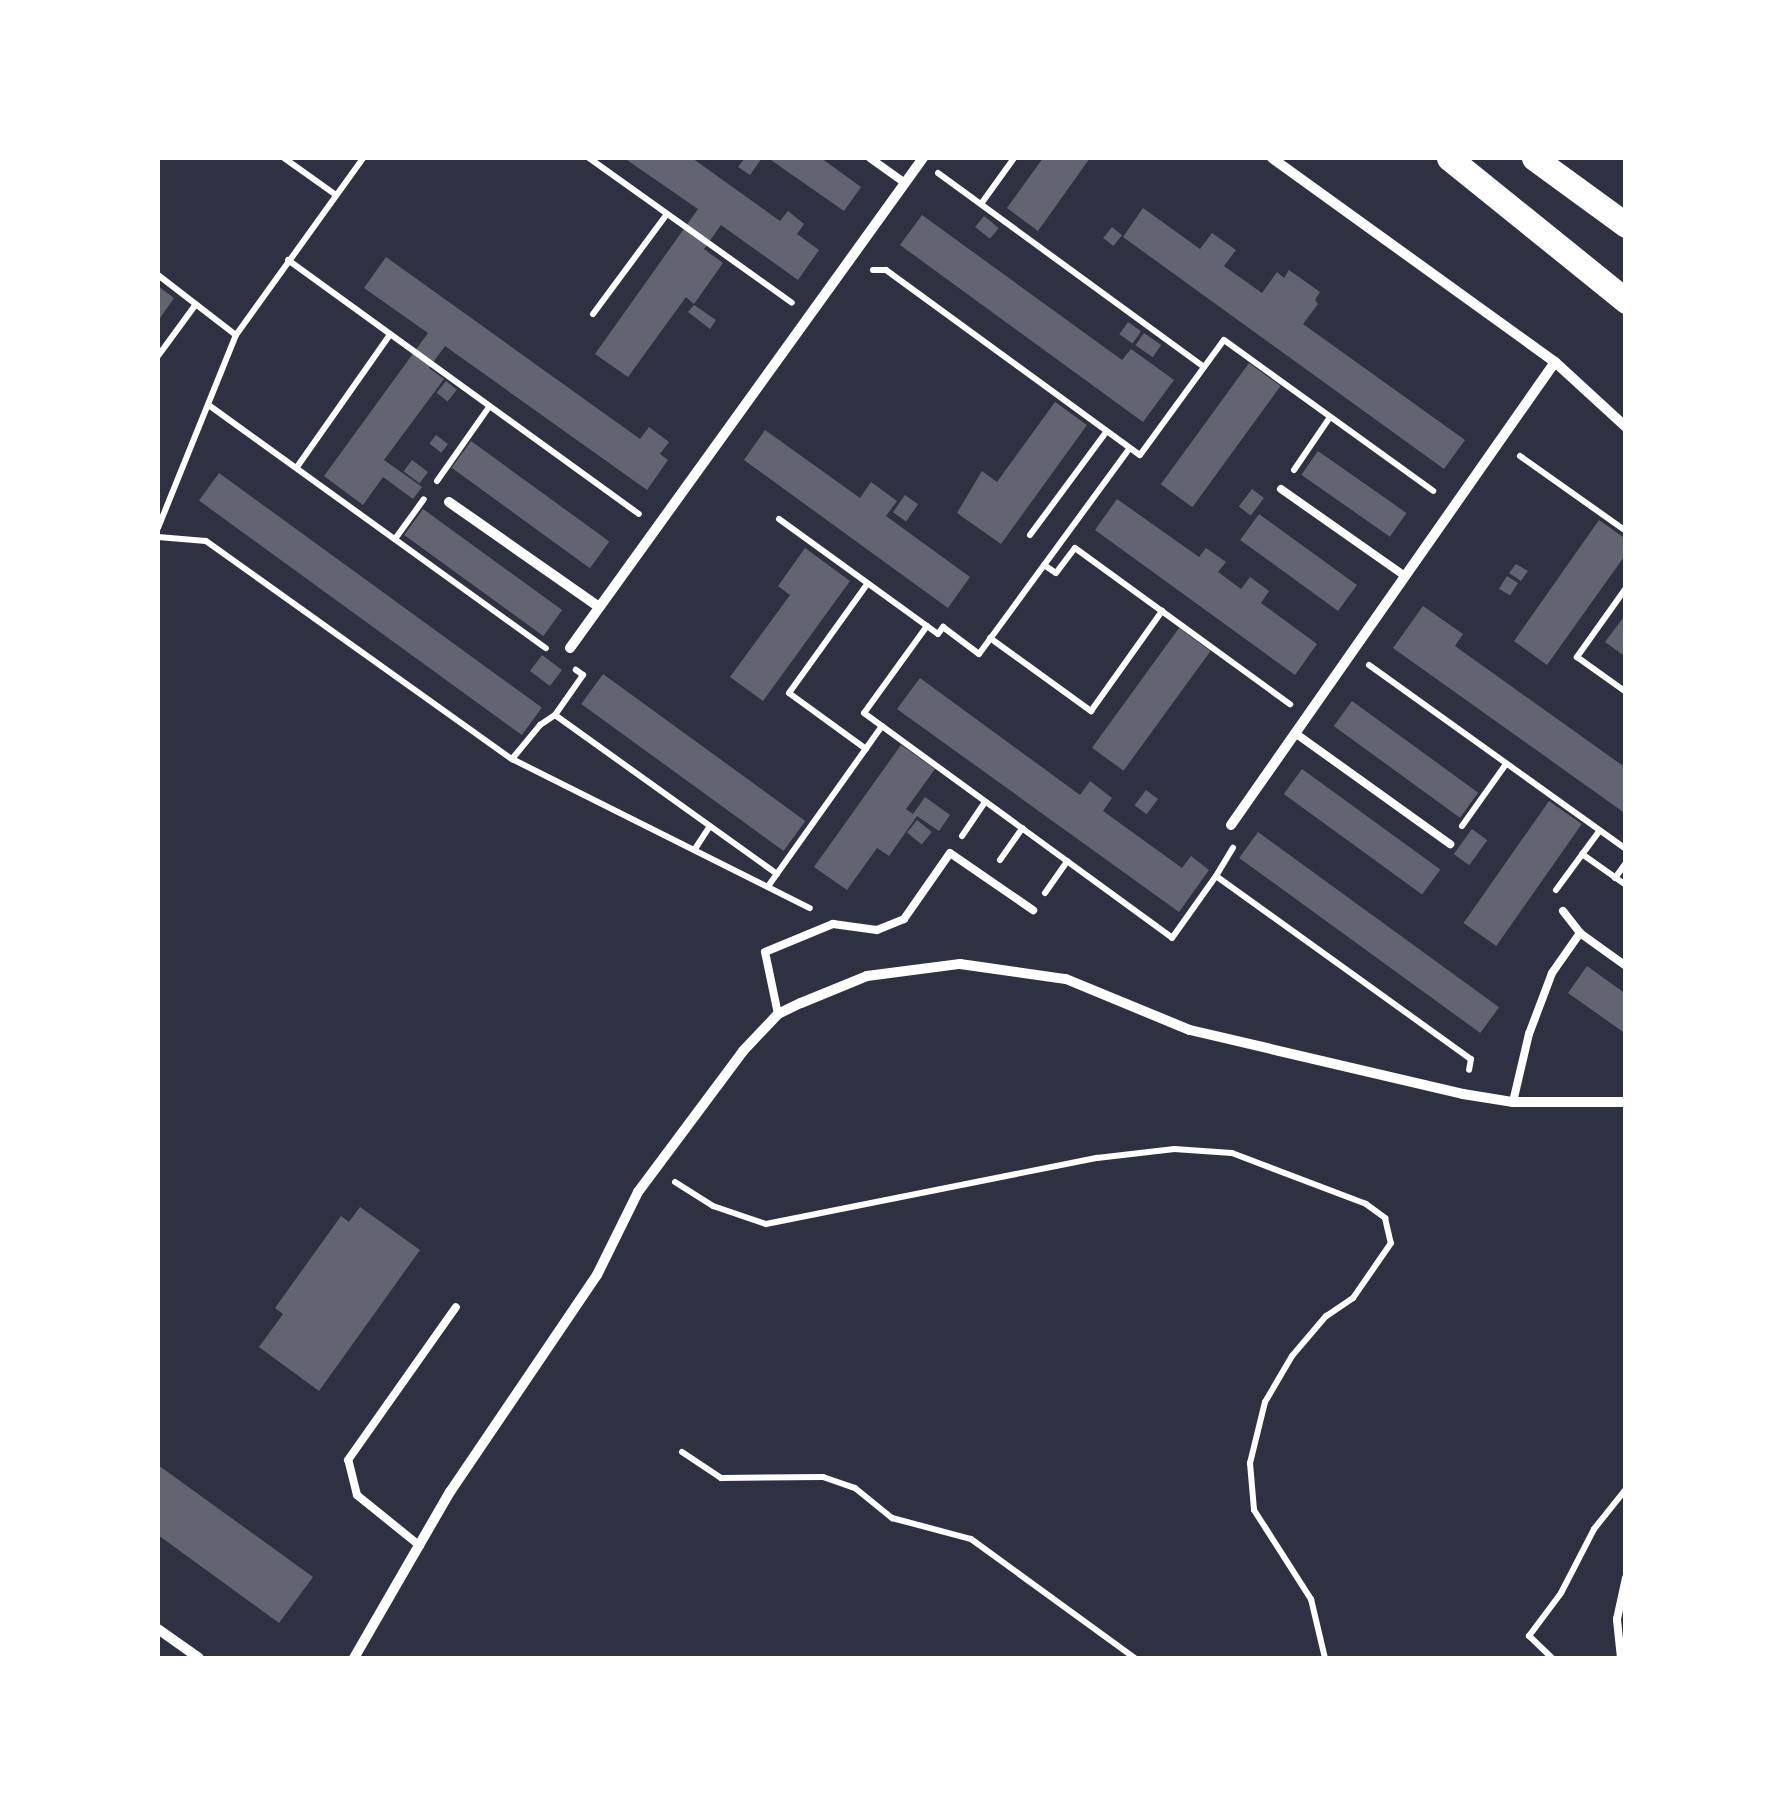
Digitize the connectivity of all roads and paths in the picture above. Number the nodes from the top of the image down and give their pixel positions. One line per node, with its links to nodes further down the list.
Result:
1 (284, 158): 11 (path)
2 (362, 158): 11 (path)
3 (589, 158): 13 (path)
4 (870, 158): 10 (lane)
5 (1014, 158): 12 (path)
6 (1272, 158): 25 (street)
7 (1449, 158): 18 (main road)
8 (1534, 158): 14 (main road)
9 (922, 159): 10 (street); 12 (path)
10 (904, 182): 15 (street)
11 (336, 194): 16 (path)
12 (981, 204): 26 (path)
13 (668, 214): 20 (path); 21 (path)
14 (1626, 225)
15 (852, 257): 21 (street); 31 (path)
16 (288, 260): 22 (path); 23 (path)
17 (158, 275): 19 (path)
18 (1626, 301)
19 (196, 304): 22 (path); 24 (path)
20 (593, 314)
21 (809, 316): 41 (street)
22 (236, 335): 27 (path)
23 (390, 336): 28 (path); 35 (path)
24 (158, 356)
25 (1554, 362): 30 (street); 32 (street)
26 (1204, 366): 29 (path); 34 (path)
27 (210, 406): 35 (path); 40 (path)
28 (489, 407): 41 (path); 45 (path)
29 (1330, 417): 33 (path); 36 (path)
30 (1626, 427)
31 (1107, 430): 34 (path); 43 (path)
32 (1499, 442): 42 (path); 47 (street)
33 (1310, 446)
34 (1130, 448): 46 (path)
35 (296, 467): 45 (path)
36 (1446, 476)
37 (1281, 489): 47 (lane)
38 (449, 502): 50 (street)
39 (779, 519): 48 (path)
40 (158, 528)
41 (657, 528): 50 (street)
42 (1626, 531)
43 (1030, 535)
44 (158, 537): 64 (path)
45 (395, 539): 56 (path)
46 (1044, 565): 51 (path); 53 (path)
47 (1405, 576): 55 (street)
48 (868, 583): 52 (path); 63 (path)
49 (1626, 588): 58 (path)
50 (599, 607): 54 (street)
51 (1162, 611): 53 (path); 60 (path)
52 (928, 626): 53 (path); 61 (path)
53 (990, 638)
54 (570, 648)
55 (1352, 653): 60 (street); 65 (path)
56 (557, 656)
57 (570, 666): 59 (path)
58 (1626, 692)
59 (555, 715): 64 (path); 68 (path)
60 (1307, 716): 62 (street)
61 (882, 726): 63 (path); 66 (path)
62 (1296, 733): 67 (street); 71 (lane)
63 (866, 749): 78 (path)
64 (512, 759): 72 (path)
65 (1506, 764): 70 (path); 71 (path)
66 (986, 802): 69 (path); 74 (path)
67 (1231, 825)
68 (710, 826): 72 (path); 78 (path)
69 (1022, 828): 76 (path); 79 (path)
70 (1600, 830): 73 (path); 75 (path)
71 (1450, 844)
72 (695, 849): 81 (path)
73 (1626, 849)
74 (950, 853): 79 (lane); 85 (lane)
75 (1582, 854): 80 (path); 84 (path)
76 (1067, 861): 83 (path); 89 (path)
77 (1626, 863): 80 (path)
78 (777, 874): 81 (path)
79 (987, 878): 83 (lane)
80 (1615, 878): 82 (path)
81 (770, 885): 85 (path)
82 (1626, 886)
83 (1033, 910)
84 (1564, 911): 86 (lane)
85 (819, 930): 88 (lane)
86 (1580, 933): 87 (lane); 90 (lane)
87 (1626, 966)
88 (778, 1014): 89 (street); 92 (street)
89 (1463, 1094): 90 (street)
90 (1513, 1102): 91 (street)
91 (1626, 1102)
92 (654, 1169): 96 (street); 105 (path)
93 (456, 1306): 96 (lane)
94 (682, 1452): 104 (path)
95 (1626, 1490): 106 (path)
96 (420, 1546): 103 (street)
97 (1626, 1578): 99 (lane)
98 (158, 1629): 100 (street)
99 (1621, 1636): 107 (lane)
100 (181, 1646): 101 (street); 102 (street)
101 (172, 1658)
102 (199, 1658)
103 (354, 1658)
104 (1135, 1658)
105 (1324, 1658)
106 (1552, 1658)
107 (1621, 1658)

